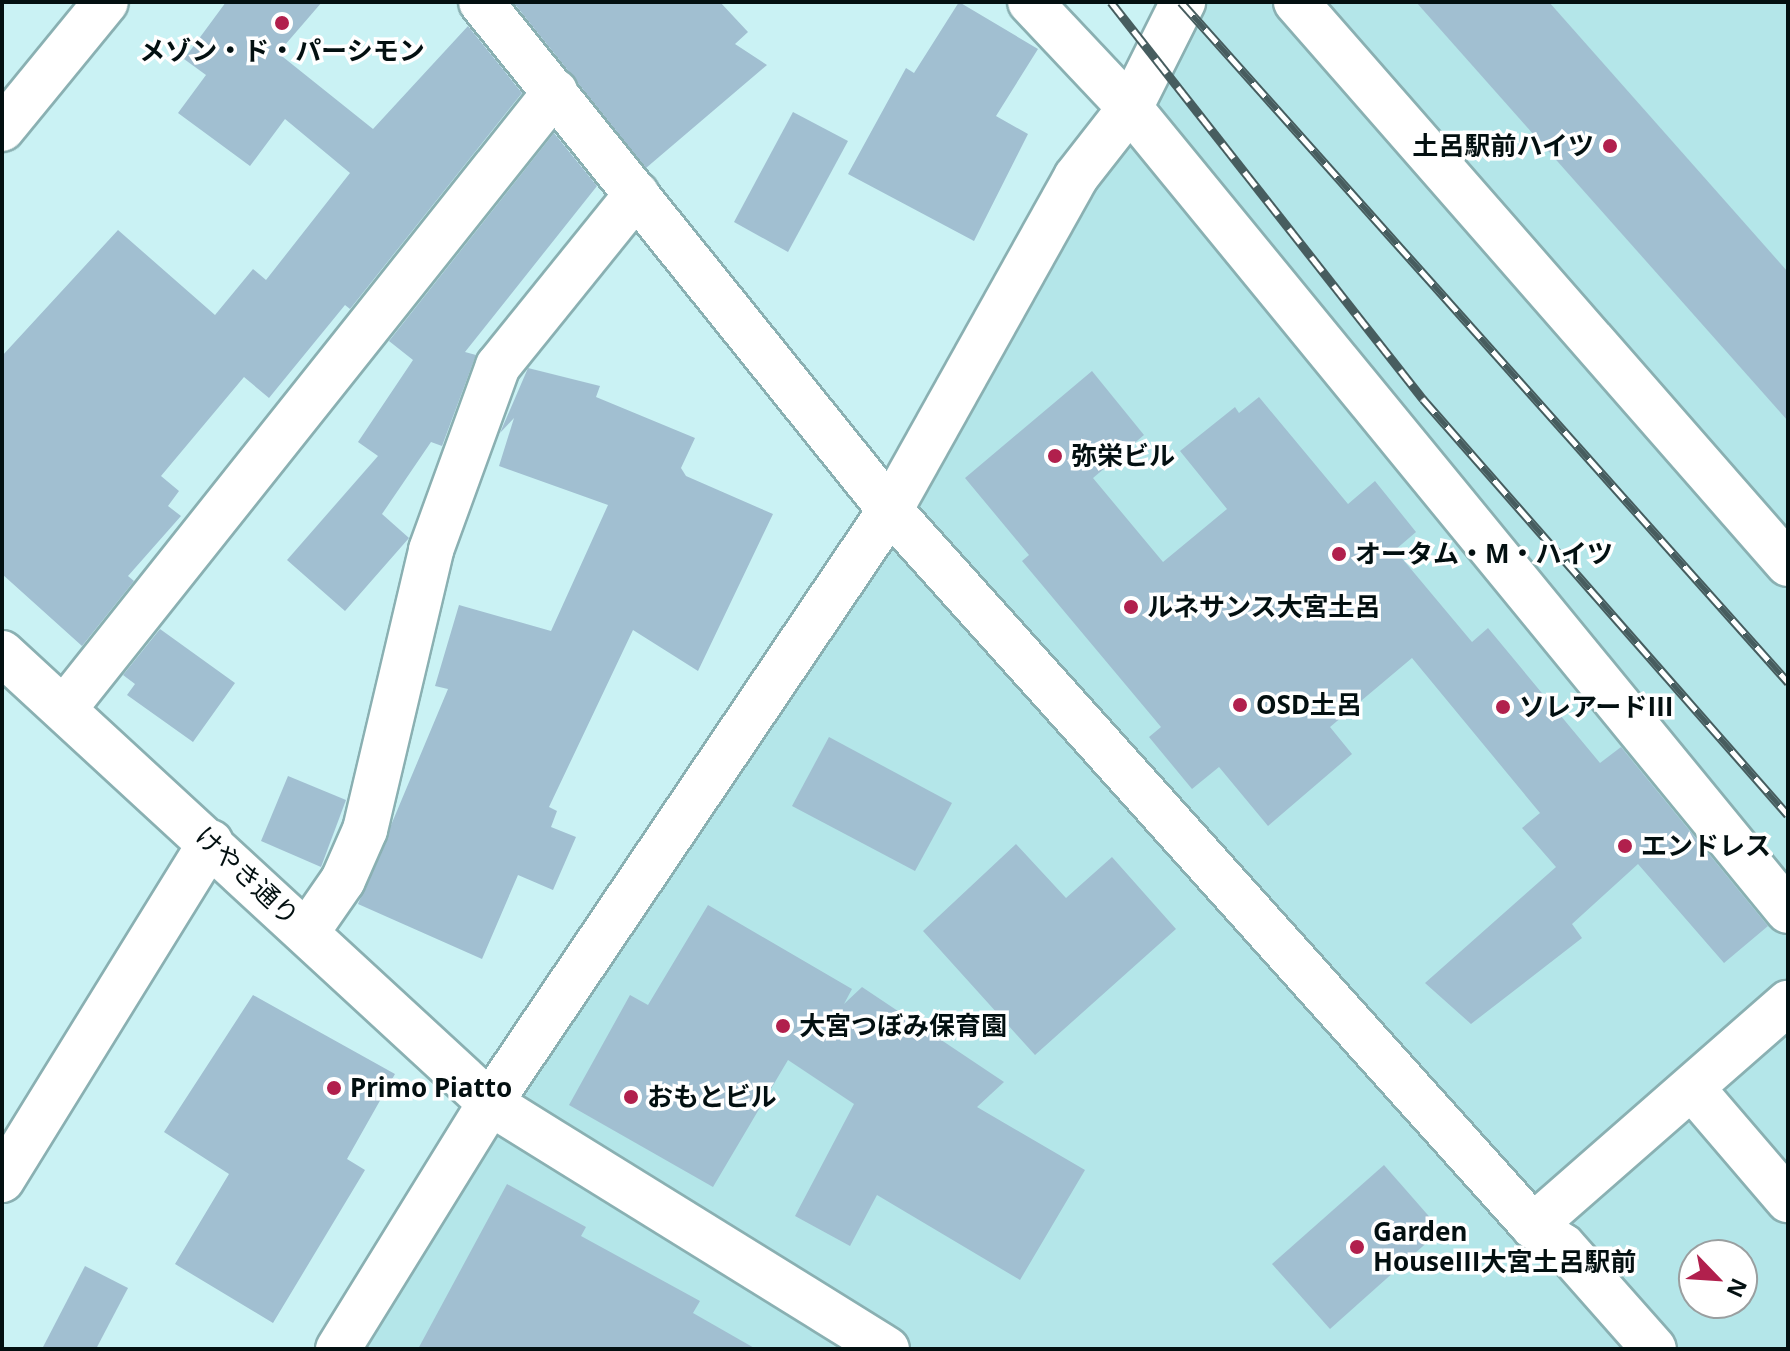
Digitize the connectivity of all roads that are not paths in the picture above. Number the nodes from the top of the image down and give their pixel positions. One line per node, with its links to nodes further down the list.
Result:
1 (106, 2): 8 (street)
2 (481, 2): 6 (street)
3 (1030, 2): 7 (street)
4 (1183, 2): 7 (street)
5 (1296, 2): 11 (street)
6 (555, 92): 9 (street); 13 (street)
7 (1130, 108): 10 (street); 15 (street)
8 (5, 119)
9 (637, 194): 10 (street); 16 (street)
10 (890, 510): 19 (street); 22 (street)
11 (1788, 564)
12 (2, 653): 13 (street, けやき通り)
13 (64, 709): 14 (street, けやき通り)
14 (211, 842): 16 (street, けやき通り); 20 (street)
15 (1788, 911)
16 (307, 932): 19 (street, けやき通り)
17 (1788, 1003): 18 (street)
18 (1692, 1088): 21 (street); 22 (street)
19 (490, 1103): 23 (street); 24 (street, けやき通り)
20 (2, 1180)
21 (1788, 1200)
22 (1533, 1226): 25 (street)
23 (338, 1349)
24 (887, 1349)
25 (1654, 1349)

